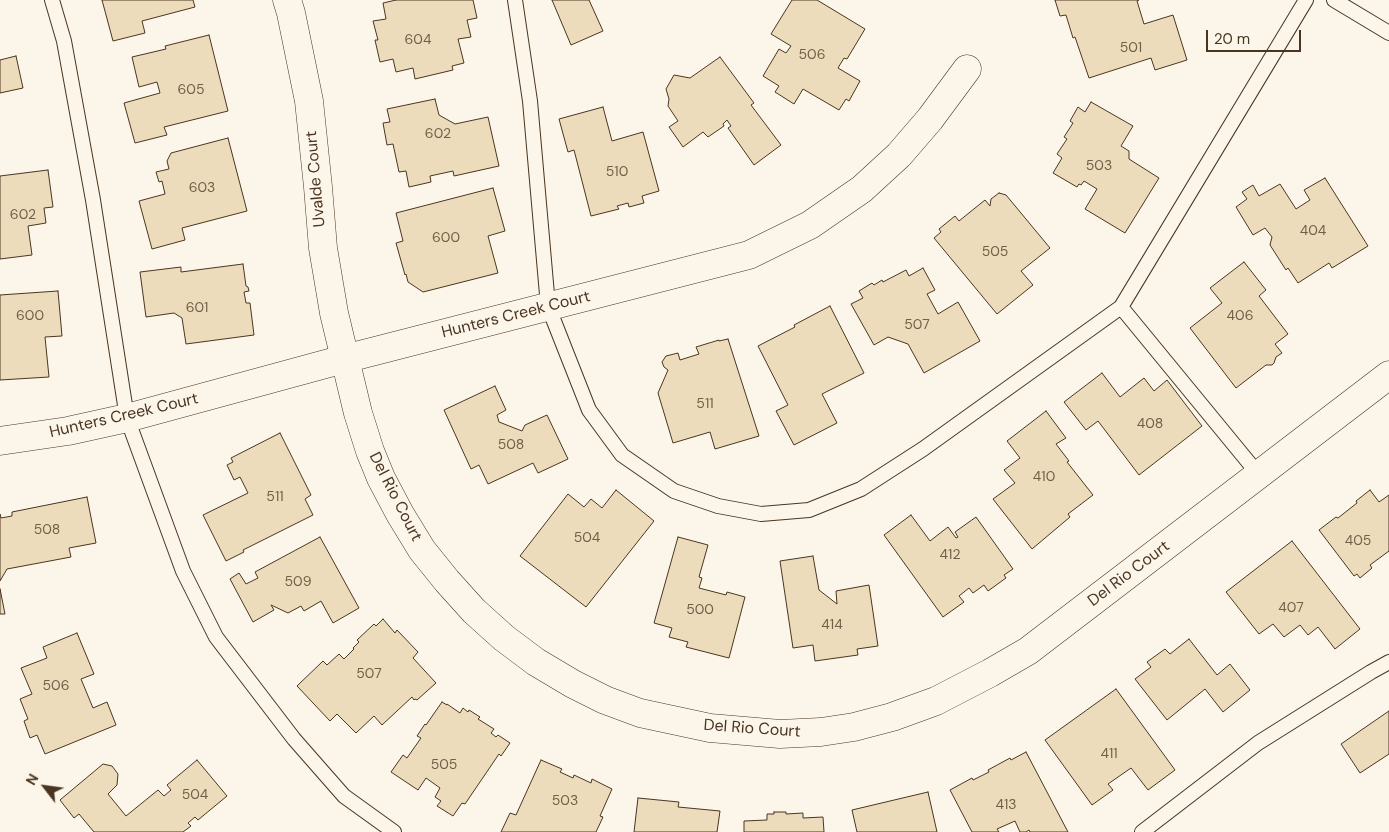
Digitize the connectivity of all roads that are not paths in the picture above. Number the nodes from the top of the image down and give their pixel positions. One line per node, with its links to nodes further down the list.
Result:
1 (52, 0): 12 (lane)
2 (287, 0): 10 (street, Uvalde Court)
3 (515, 0): 8 (lane)
4 (1306, 0): 9 (lane)
5 (1334, 0): 6 (lane)
6 (1389, 33)
7 (967, 68): 8 (street, Hunters Creek Court)
8 (548, 306): 9 (lane); 10 (street, Hunters Creek Court)
9 (1121, 307): 14 (lane)
10 (344, 359): 12 (street, Hunters Creek Court); 14 (street, Del Rio Court)
11 (1389, 375): 14 (street, Del Rio Court)
12 (127, 418): 13 (street, Hunters Creek Court); 16 (lane)
13 (0, 441)
14 (1259, 475)
15 (1389, 662): 17 (lane)
16 (394, 832)
17 (1142, 832)

